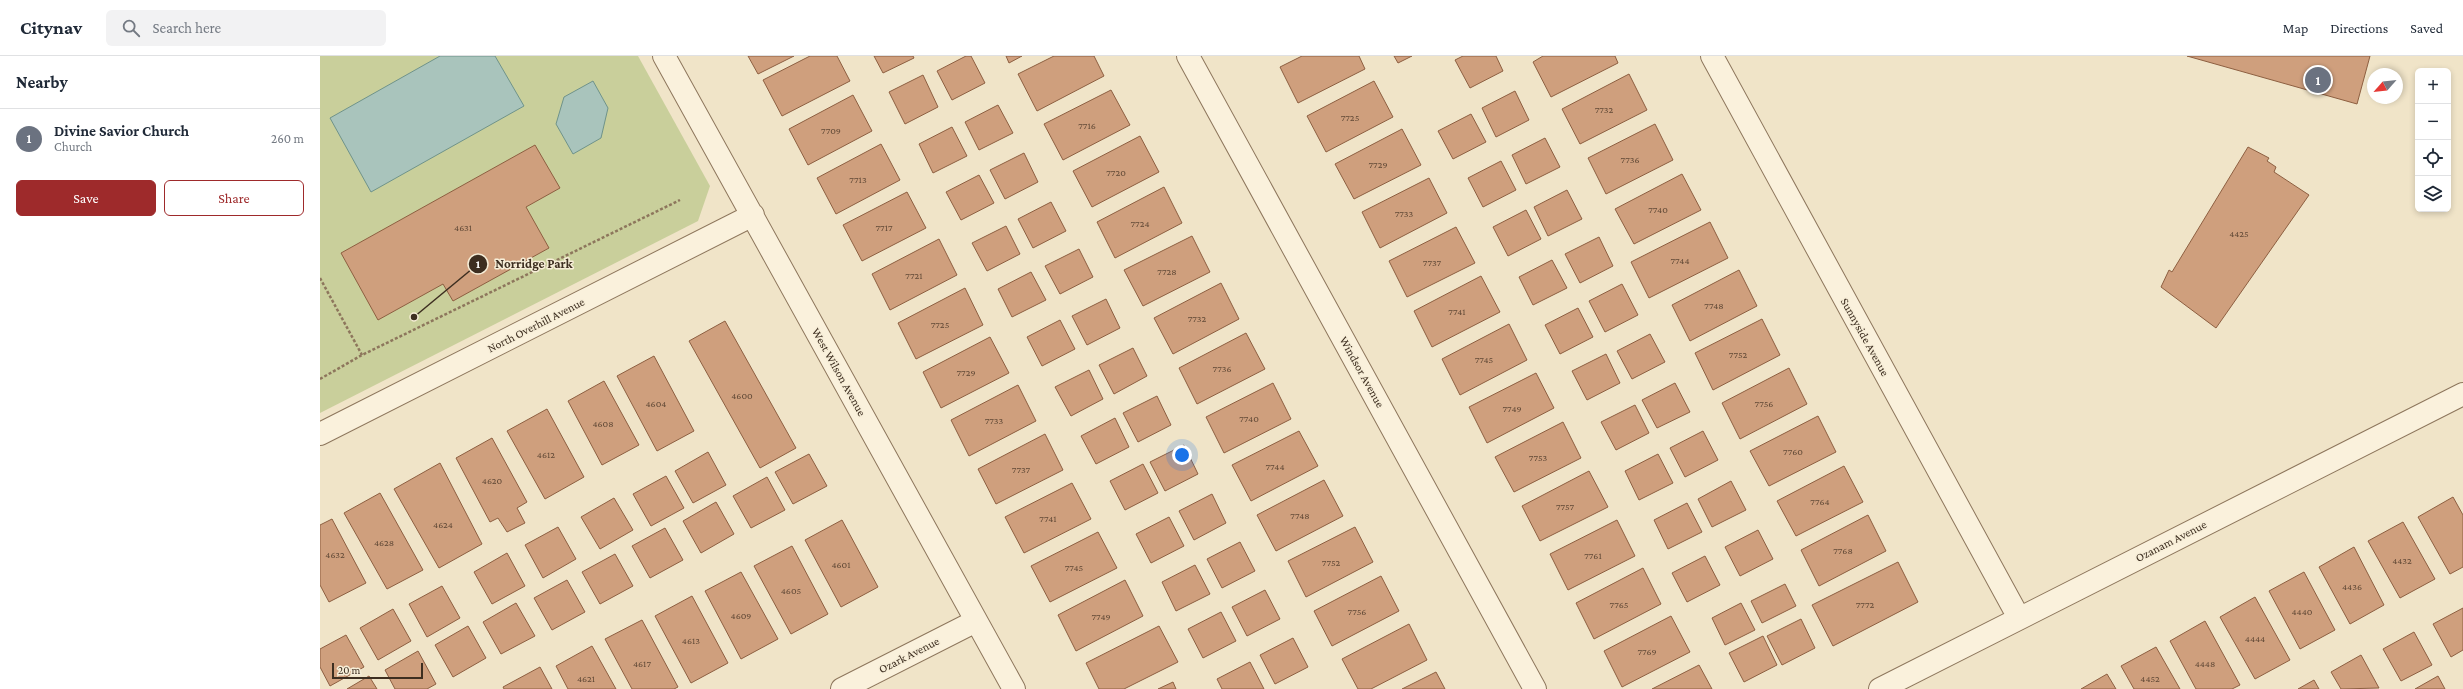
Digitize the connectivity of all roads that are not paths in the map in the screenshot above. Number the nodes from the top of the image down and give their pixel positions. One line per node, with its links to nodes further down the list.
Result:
1 (664, 56): 4 (street, West Wilson Avenue)
2 (1188, 56): 11 (street, Windsor Avenue)
3 (1712, 56): 7 (street, Sunnyside Avenue)
4 (752, 216): 6 (street, North Overhill Avenue); 8 (street, West Wilson Avenue)
5 (2463, 394): 7 (street, Ozanam Avenue)
6 (320, 434)
7 (2019, 618): 12 (street, Ozanam Avenue)
8 (976, 620): 9 (street, Ozark Avenue); 10 (street, West Wilson Avenue)
9 (842, 689)
10 (1014, 689)
11 (1535, 689)
12 (1880, 689)

